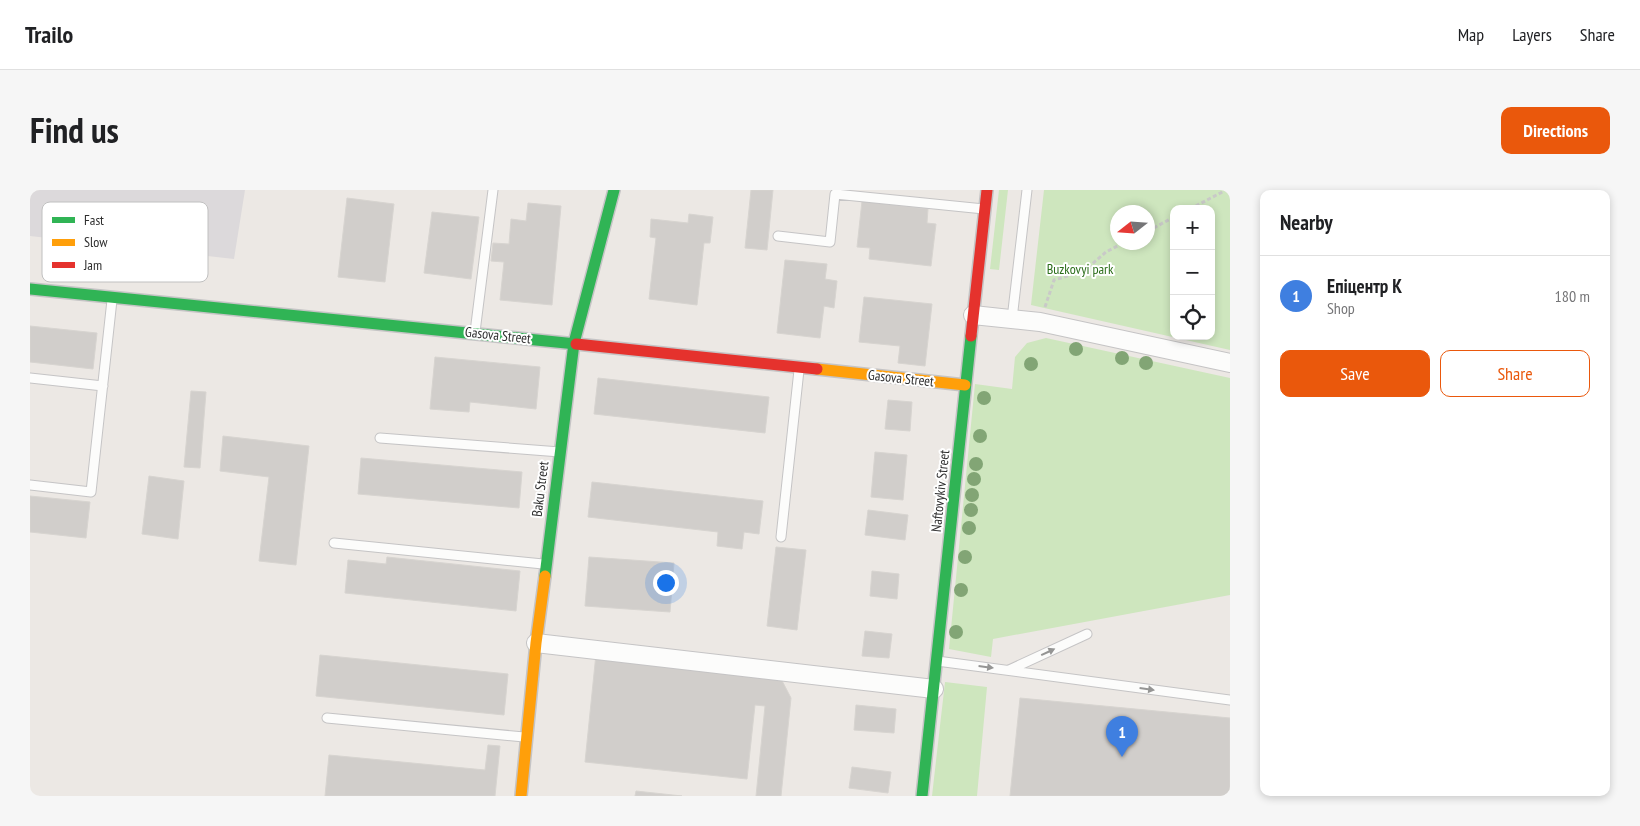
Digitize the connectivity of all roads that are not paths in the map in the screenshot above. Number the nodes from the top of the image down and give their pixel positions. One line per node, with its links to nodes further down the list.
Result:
1 (493, 190): 11 (lane)
2 (614, 190): 12 (street, Baku Street)
3 (987, 190): 5 (street, Naftovykiv Street)
4 (1027, 190): 10 (lane)
5 (984, 208): 6 (lane); 9 (street, Naftovykiv Street)
6 (778, 236)
7 (30, 289): 8 (street, Gasova Street)
8 (113, 297): 11 (street, Gasova Street); 17 (lane)
9 (973, 315): 10 (street); 16 (street, Naftovykiv Street)
10 (1012, 319): 13 (street)
11 (476, 333): 12 (street, Gasova Street)
12 (574, 343): 14 (street, Gasova Street); 19 (street, Baku Street)
13 (1230, 363)
14 (799, 367): 16 (street, Gasova Street); 21 (lane)
15 (30, 378): 17 (lane)
16 (966, 385): 26 (street, Naftovykiv Street)
17 (103, 386): 20 (lane)
18 (380, 438): 19 (lane)
19 (560, 452): 23 (street, Baku Street)
20 (30, 485)
21 (781, 537)
22 (334, 543): 23 (lane)
23 (546, 565): 25 (street, Baku Street)
24 (1087, 634): 27 (lane, one-way to 24)
25 (536, 643): 28 (street); 31 (street, Baku Street)
26 (937, 661): 27 (lane, one-way to 27); 28 (street, Naftovykiv Street)
27 (1009, 670): 29 (lane, one-way to 29)
28 (934, 689): 33 (street, Naftovykiv Street)
29 (1230, 700)
30 (327, 718): 31 (lane)
31 (527, 738): 32 (street, Baku Street)
32 (521, 796)
33 (922, 796)

